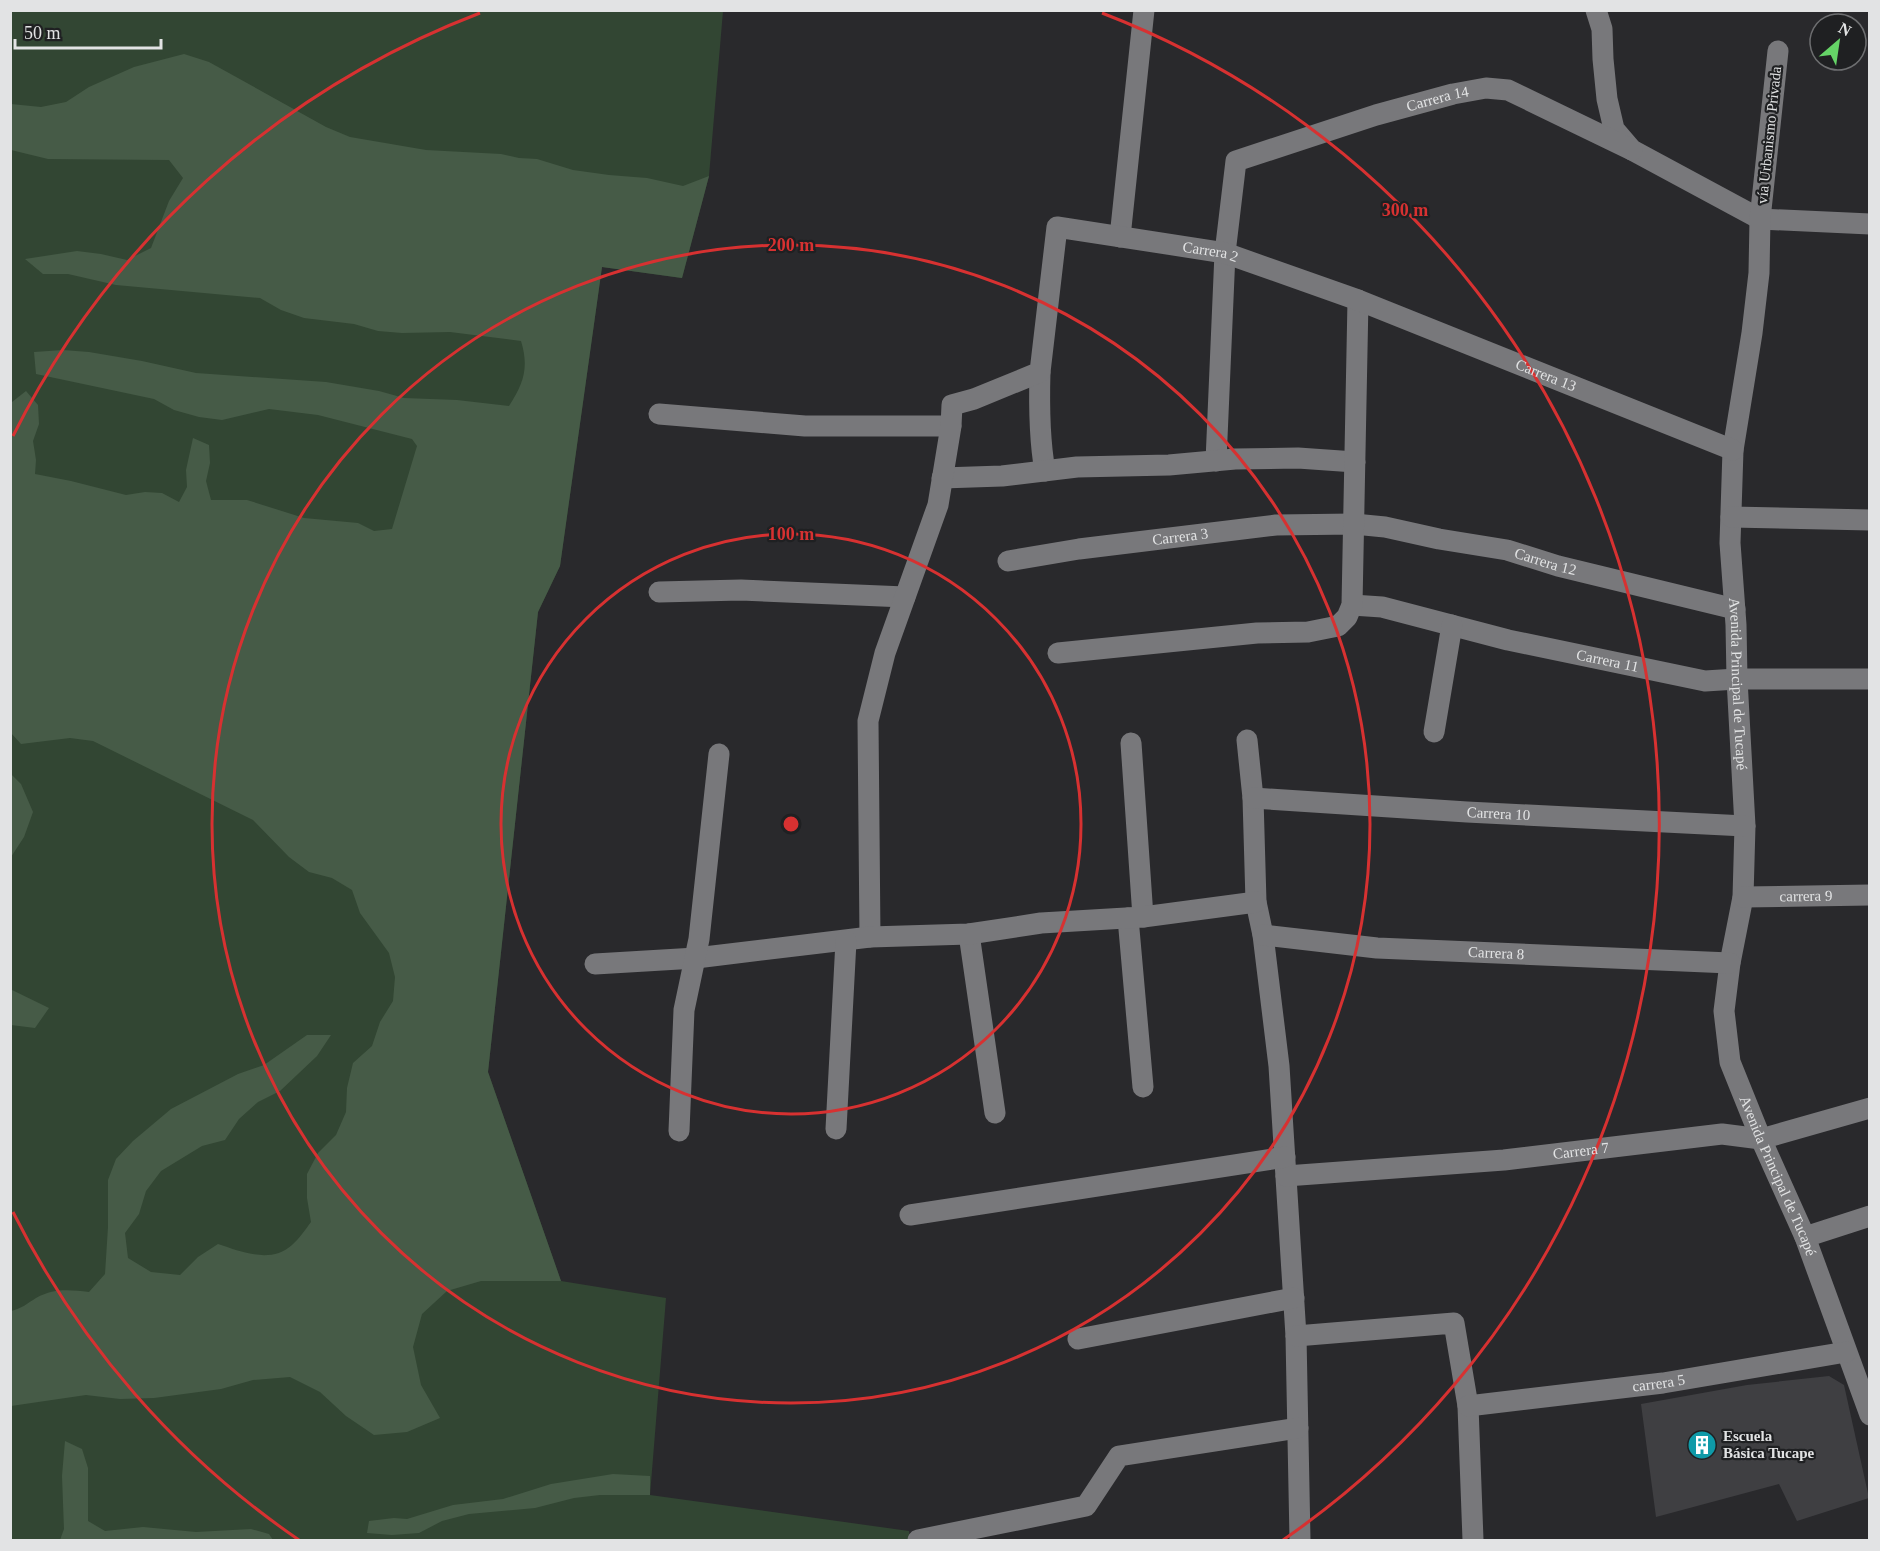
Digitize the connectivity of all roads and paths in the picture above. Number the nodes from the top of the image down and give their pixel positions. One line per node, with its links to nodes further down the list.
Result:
1 (1144, 10): 7 (street)
2 (1596, 10): 4 (street)
3 (1778, 51): 5 (street, vía Urbanismo Privada)
4 (1632, 150): 5 (street); 8 (street, Carrera 14)
5 (1760, 219): 6 (street); 13 (street, Avenida Principal de Tucapé)
6 (1869, 224)
7 (1119, 237): 8 (street, Carrera 2); 10 (street, Carrera 2)
8 (1225, 253): 9 (street, Carrera 2); 14 (street)
9 (1358, 300): 13 (street, Carrera 13); 15 (street)
10 (1040, 372): 12 (street); 16 (street)
11 (659, 414): 12 (street)
12 (951, 426): 17 (street)
13 (1734, 450): 18 (street, Avenida Principal de Tucapé)
14 (1216, 461): 15 (street); 16 (street)
15 (1355, 462): 20 (street)
16 (1045, 471): 17 (street)
17 (942, 478): 23 (street)
18 (1731, 518): 19 (street); 25 (street, Avenida Principal de Tucapé)
19 (1869, 520)
20 (1354, 524): 21 (street, Carrera 3); 24 (street); 25 (street, Carrera 12)
21 (1008, 561)
22 (659, 592): 23 (street)
23 (905, 597): 42 (street)
24 (1352, 605): 26 (street, Carrera 11); 27 (street)
25 (1735, 609): 28 (street, Avenida Principal de Tucapé)
26 (1452, 625): 28 (street, Carrera 11); 30 (street)
27 (1058, 653)
28 (1737, 679): 29 (street, Carrera 11); 35 (street, Avenida Principal de Tucapé)
29 (1869, 679)
30 (1434, 732)
31 (1247, 740): 34 (street)
32 (1131, 743): 39 (street)
33 (719, 754): 44 (street)
34 (1253, 798): 35 (street, Carrera 10); 38 (street)
35 (1744, 826): 37 (street, Avenida Principal de Tucapé)
36 (1869, 895): 37 (street, carrera 9)
37 (1743, 897): 45 (street, Avenida Principal de Tucapé)
38 (1256, 902): 39 (street); 41 (street)
39 (1136, 917): 40 (street); 47 (street)
40 (969, 933): 42 (street); 49 (street)
41 (1263, 935): 45 (street, Carrera 8); 53 (street)
42 (870, 938): 43 (street)
43 (846, 941): 44 (street); 50 (street)
44 (696, 958): 46 (street); 51 (street)
45 (1730, 963): 52 (street, Avenida Principal de Tucapé)
46 (595, 964)
47 (1143, 1087)
48 (1869, 1108): 52 (street, Carrera 7)
49 (995, 1113)
50 (836, 1129)
51 (679, 1131)
52 (1761, 1139): 53 (street, Carrera 7); 56 (street, Avenida Principal de Tucapé)
53 (1285, 1166): 54 (street, Carrera 7); 57 (street)
54 (910, 1215)
55 (1869, 1216): 56 (street)
56 (1805, 1237): 60 (street, Avenida Principal de Tucapé)
57 (1294, 1298): 58 (street); 59 (street)
58 (1296, 1336): 62 (street); 63 (street)
59 (1078, 1339)
60 (1846, 1352): 61 (street, Avenida Principal de Tucapé); 62 (street, carrera 5)
61 (1868, 1405)
62 (1468, 1406): 66 (street)
63 (1298, 1428): 64 (street); 65 (street)
64 (918, 1540)
65 (1300, 1540)
66 (1473, 1540)

